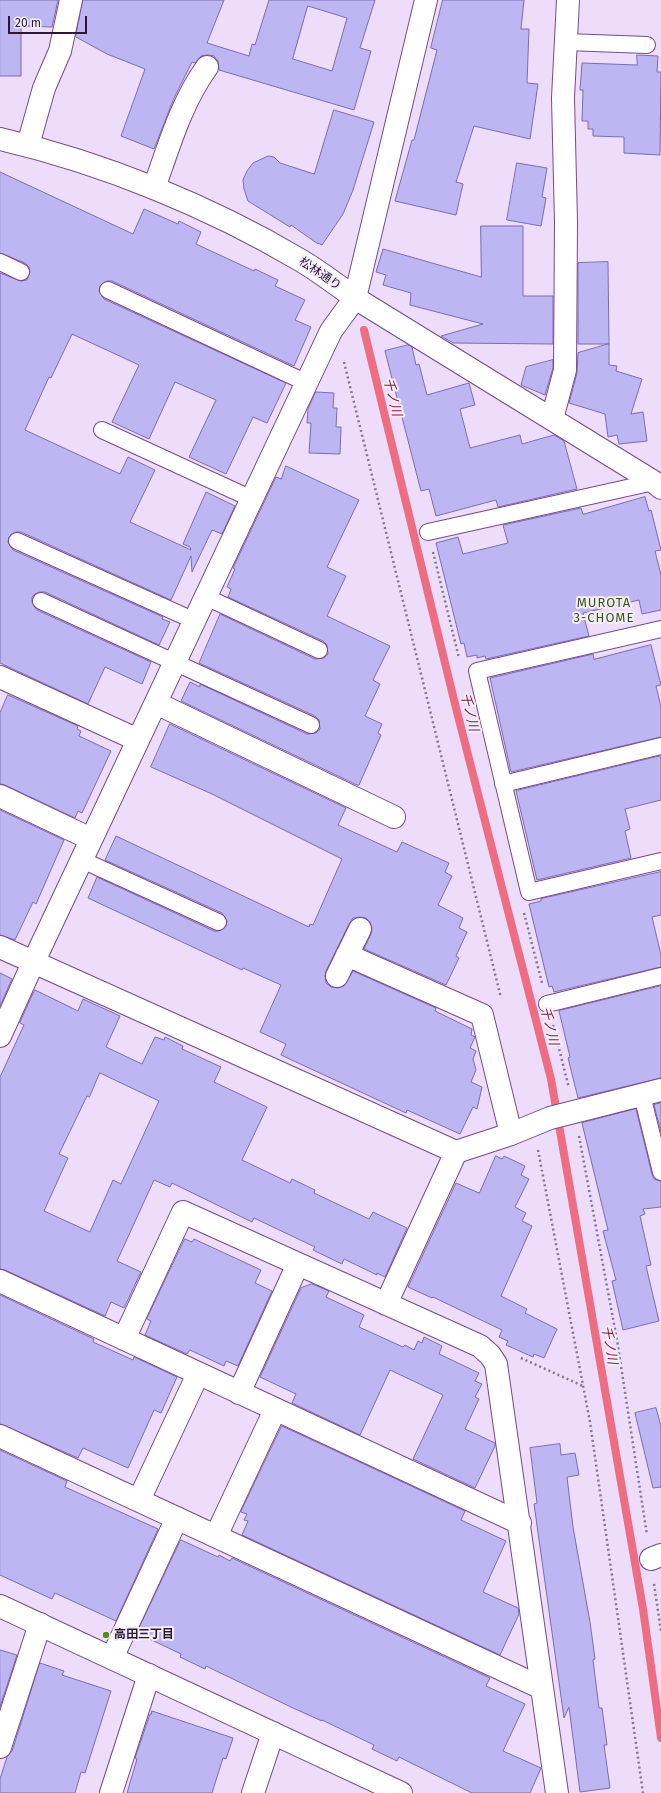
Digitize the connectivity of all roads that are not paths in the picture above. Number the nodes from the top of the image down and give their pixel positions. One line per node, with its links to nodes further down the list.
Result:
1 (71, 0): 8 (street)
2 (426, 0): 13 (street, 松林通り)
3 (568, 0): 4 (street)
4 (566, 42): 5 (lane); 15 (street)
5 (647, 45)
6 (207, 67): 9 (street)
7 (0, 139): 8 (street, 松林通り)
8 (28, 146): 9 (street, 松林通り)
9 (154, 188): 13 (street, 松林通り)
10 (0, 262): 11 (lane)
11 (21, 272)
12 (108, 290): 14 (lane)
13 (355, 298): 14 (street); 15 (street)
14 (307, 383): 18 (street)
15 (552, 419): 17 (street)
16 (102, 430): 18 (lane)
17 (658, 485): 19 (lane)
18 (252, 499): 21 (street)
19 (428, 532)
20 (17, 541): 23 (lane)
21 (206, 597): 23 (street); 25 (lane)
22 (41, 601): 26 (lane)
23 (195, 621): 26 (street)
24 (661, 629): 32 (lane)
25 (319, 650)
26 (175, 663): 28 (street); 29 (lane)
27 (0, 677): 30 (street)
28 (156, 703): 30 (street); 34 (street)
29 (311, 725)
30 (138, 740): 35 (street)
31 (661, 746): 32 (lane)
32 (503, 784): 37 (lane)
33 (0, 796): 35 (street)
34 (394, 817)
35 (91, 839): 36 (street)
36 (82, 860): 38 (lane); 42 (street)
37 (661, 861)
38 (218, 922)
39 (360, 929): 41 (street)
40 (0, 947): 42 (street)
41 (348, 955): 43 (street); 48 (street)
42 (33, 963): 46 (street); 49 (street)
43 (337, 976)
44 (661, 976): 45 (lane)
45 (547, 1004)
46 (0, 1036)
47 (652, 1093): 48 (street); 50 (lane)
48 (511, 1134): 49 (street)
49 (456, 1152): 53 (street)
50 (661, 1172)
51 (298, 1264): 53 (street); 54 (street); 56 (street)
52 (0, 1281): 54 (street)
53 (386, 1304): 61 (street)
54 (124, 1340): 55 (street)
55 (198, 1374): 56 (street); 59 (street)
56 (239, 1393): 57 (street)
57 (275, 1410): 61 (street); 62 (street)
58 (0, 1436): 59 (street)
59 (139, 1500): 60 (street)
60 (177, 1518): 62 (street); 65 (street)
61 (520, 1523): 67 (street)
62 (216, 1536): 67 (street)
63 (0, 1606): 64 (street)
64 (40, 1624): 65 (street); 69 (street)
65 (112, 1658): 66 (street)
66 (149, 1675): 68 (street); 70 (street)
67 (542, 1688): 73 (street)
68 (273, 1733): 71 (street); 72 (street)
69 (0, 1747)
70 (110, 1793)
71 (253, 1793)
72 (402, 1793)
73 (557, 1793)

